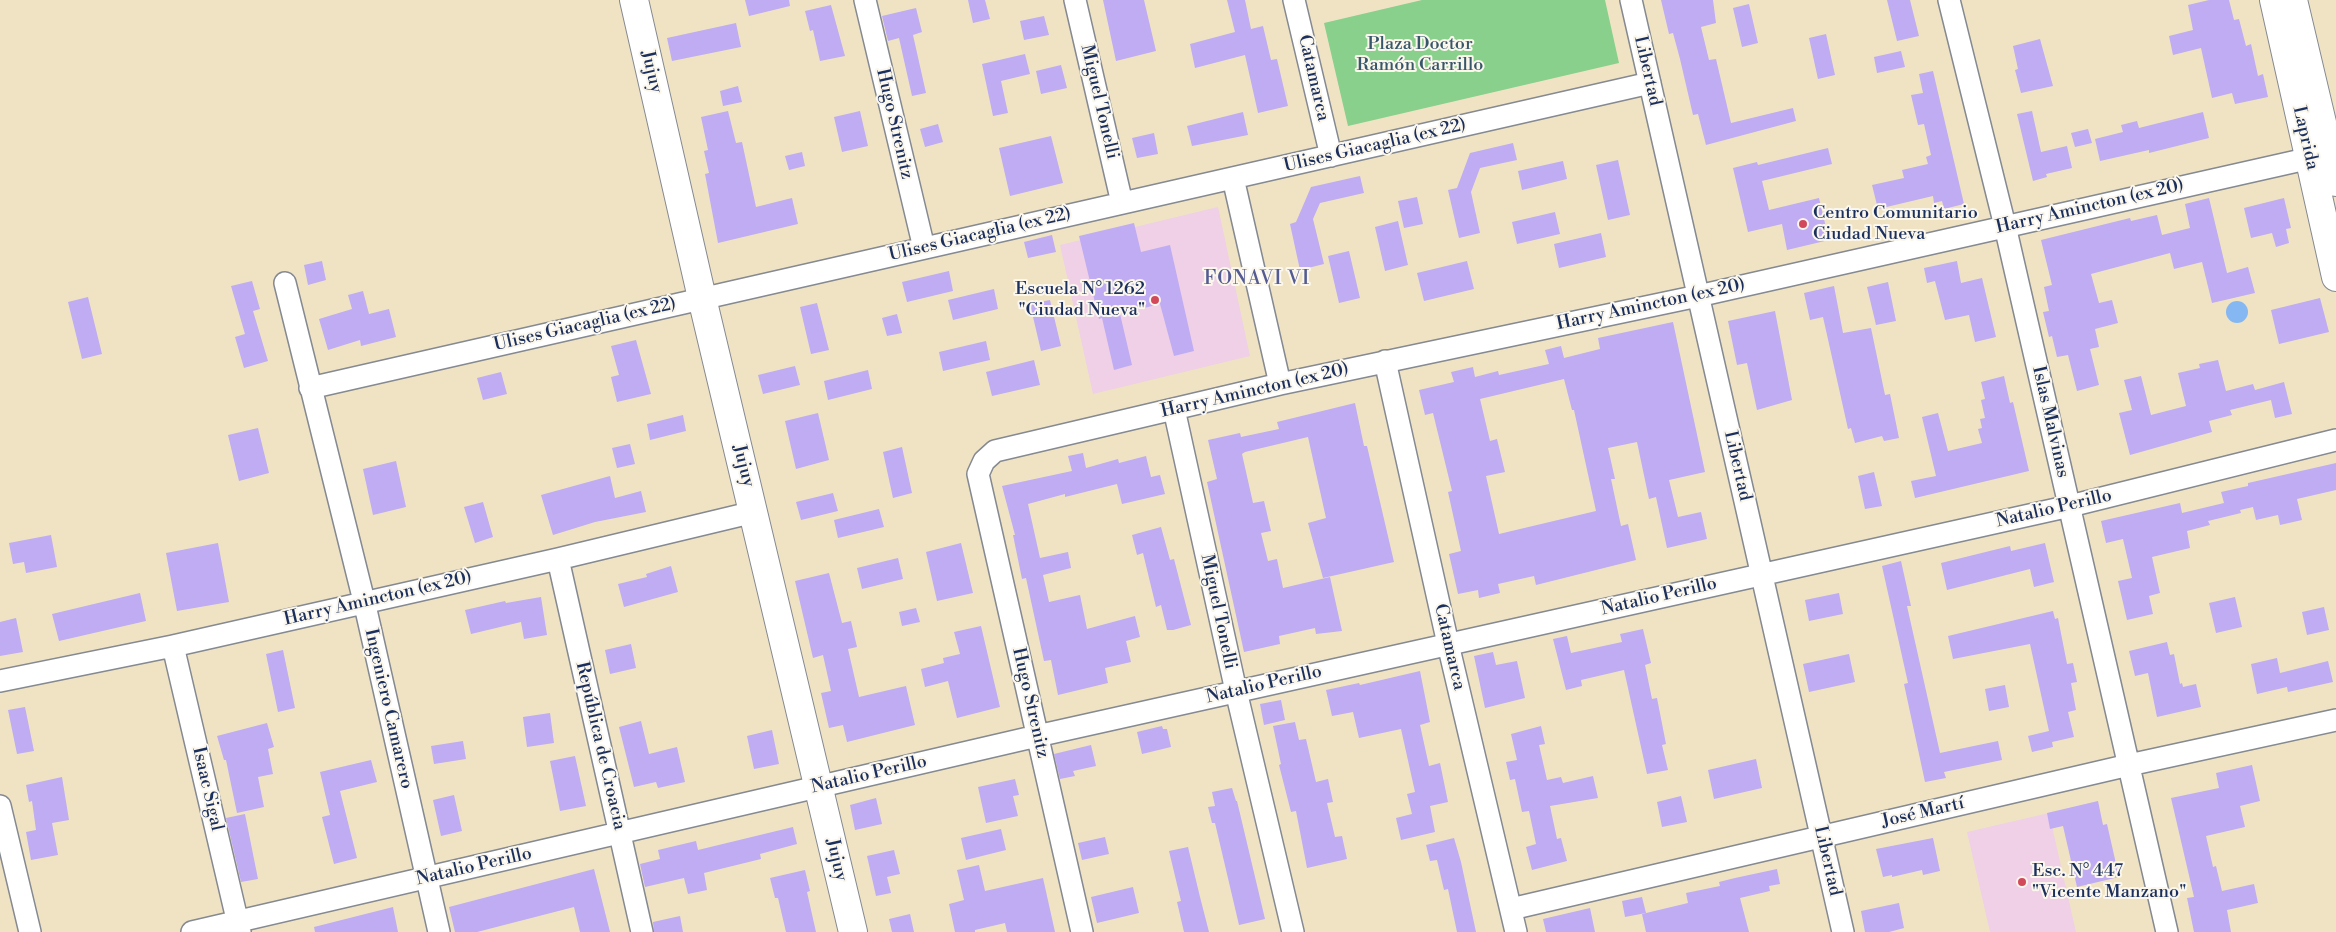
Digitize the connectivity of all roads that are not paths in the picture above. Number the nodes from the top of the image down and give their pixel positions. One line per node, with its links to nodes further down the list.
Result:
1 (634, 0): 20 (main road, Jujuy)
2 (865, 0): 16 (street, Hugo Strenitz)
3 (1075, 0): 14 (street, Miguel Tonelli)
4 (1294, 0): 11 (street, Catamarca)
5 (1631, 0): 9 (street, Libertad)
6 (1949, 0): 15 (street, Islas Malvinas)
7 (2274, 0): 10 (main road, Laprida)
8 (2293, 0): 10 (main road, Laprida)
9 (1650, 83): 11 (street, Ulises Giacaglia (ex 22)); 19 (street, Libertad)
10 (2325, 154): 13 (main road, Laprida); 15 (street, Harry Amincton (ex 20)); 17 (main road, Laprida)
11 (1331, 156): 12 (street, Ulises Giacaglia (ex 22))
12 (1233, 178): 14 (street, Ulises Giacaglia (ex 22)); 22 (street)
13 (2336, 182)
14 (1122, 203): 16 (street, Ulises Giacaglia (ex 22))
15 (2005, 226): 19 (street, Harry Amincton (ex 20)); 27 (street, Islas Malvinas)
16 (924, 248): 20 (street, Ulises Giacaglia (ex 22))
17 (2336, 277)
18 (285, 283): 23 (street, Ingeniero Camarero)
19 (1698, 296): 21 (street, Harry Amincton (ex 20)); 30 (street, Libertad)
20 (702, 298): 23 (street, Ulises Giacaglia (ex 22)); 28 (main road, Jujuy)
21 (1385, 362): 22 (street, Harry Amincton (ex 20)); 32 (street, Catamarca)
22 (1280, 384): 24 (street, Harry Amincton (ex 20))
23 (310, 388): 31 (street, Ingeniero Camarero)
24 (1174, 409): 26 (street, Harry Amincton (ex 20)); 35 (street, Miguel Tonelli)
25 (2336, 440): 27 (street, Natalio Perillo)
26 (978, 474): 37 (street, Hugo Strenitz)
27 (2070, 506): 30 (street, Natalio Perillo); 38 (street, Islas Malvinas)
28 (754, 512): 29 (street, Harry Amincton (ex 20)); 39 (main road, Jujuy)
29 (558, 559): 31 (street, Harry Amincton (ex 20)); 41 (street, República de Croacia)
30 (1763, 574): 32 (street, Natalio Perillo); 42 (street, Libertad)
31 (364, 601): 33 (street, Harry Amincton (ex 20)); 43 (street, Ingeniero Camarero)
32 (1448, 644): 35 (street, Natalio Perillo); 44 (street, Catamarca)
33 (173, 646): 34 (street, Harry Amincton (ex 20)); 45 (street, Isaac Sigal)
34 (0, 681)
35 (1236, 691): 37 (street, Natalio Perillo); 52 (street, Miguel Tonelli)
36 (2336, 720): 38 (street, José Martí)
37 (1037, 736): 39 (street, Natalio Perillo); 51 (street, Hugo Strenitz)
38 (2129, 764): 42 (street, José Martí); 55 (street, Islas Malvinas)
39 (819, 787): 41 (street, Natalio Perillo); 50 (main road, Jujuy)
40 (0, 806): 46 (street)
41 (619, 833): 43 (street, Natalio Perillo); 49 (street, República de Croacia)
42 (1821, 836): 44 (street, José Martí); 54 (street, Libertad)
43 (426, 878): 45 (street, Natalio Perillo); 48 (street, Ingeniero Camarero)
44 (1511, 909): 53 (street, Catamarca)
45 (239, 926): 47 (street, Natalio Perillo)
46 (30, 932)
47 (192, 932)
48 (439, 932)
49 (642, 932)
50 (853, 932)
51 (1082, 932)
52 (1293, 932)
53 (1516, 932)
54 (1843, 932)
55 (2168, 932)

